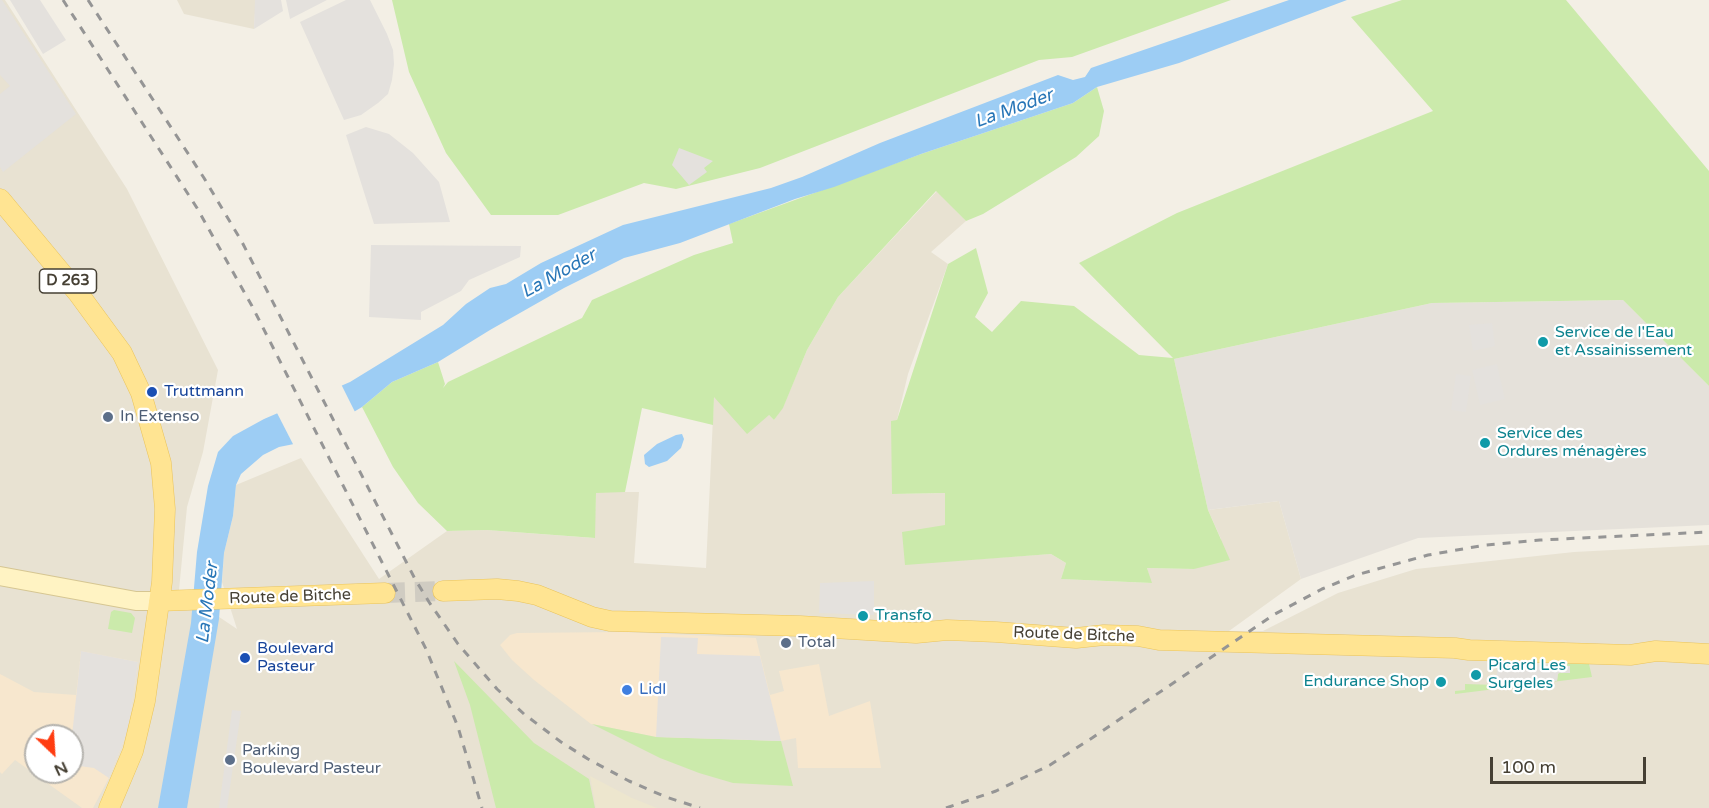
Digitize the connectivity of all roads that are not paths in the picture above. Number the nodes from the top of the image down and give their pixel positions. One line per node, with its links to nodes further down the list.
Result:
1 (0, 199): 5 (main road, D 263)
2 (0, 576): 5 (street)
3 (443, 591): 6 (main road, Route de Bitche)
4 (385, 593): 5 (main road, Route de Bitche)
5 (159, 602): 7 (main road)
6 (1709, 654)
7 (109, 808)

